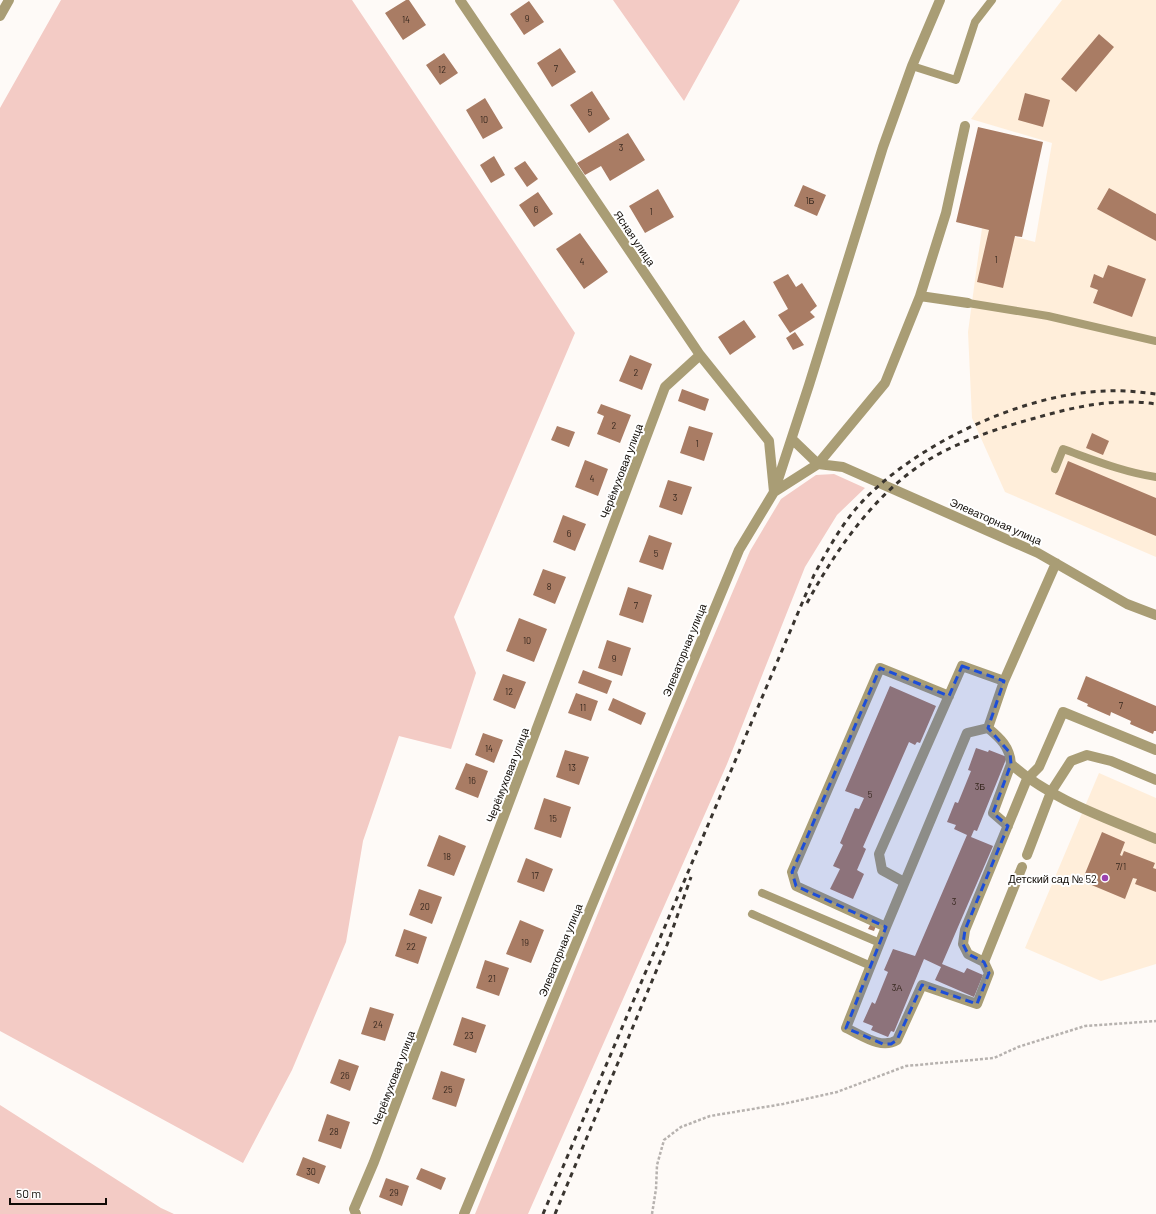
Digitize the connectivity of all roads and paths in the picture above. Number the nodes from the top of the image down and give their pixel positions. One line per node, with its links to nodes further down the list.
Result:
1 (9, 0): 5 (street)
2 (460, 0): 11 (street, Ясная улица)
3 (940, 0): 6 (street)
4 (992, 0): 6 (lane)
5 (0, 16)
6 (912, 66): 12 (street)
7 (965, 126): 8 (street)
8 (920, 296): 9 (street); 13 (street)
9 (968, 303): 10 (lane)
10 (1156, 341)
11 (700, 355): 16 (street, Ясная улица); 39 (street, Черёмуховая улица)
12 (792, 439): 13 (street); 16 (street)
13 (818, 464): 16 (street, Элеваторная улица); 17 (street, Элеваторная улица)
14 (1055, 469): 15 (lane)
15 (1156, 477)
16 (774, 492): 40 (street, Элеваторная улица)
17 (1056, 563): 18 (street, Элеваторная улица); 19 (street)
18 (1156, 615)
19 (1004, 681): 20 (street); 21 (street)
20 (949, 696): 31 (street); 34 (street)
21 (988, 728): 23 (street); 31 (street)
22 (1156, 750): 24 (street)
23 (1011, 764): 24 (street); 27 (street)
24 (1027, 779): 26 (street); 27 (street)
25 (1156, 780): 26 (street)
26 (1051, 792): 28 (street); 29 (street)
27 (1008, 826): 36 (street)
28 (1156, 839)
29 (1027, 855)
30 (1022, 867): 36 (street)
31 (904, 882): 34 (street)
32 (762, 893): 35 (lane)
33 (752, 914): 37 (lane)
34 (886, 927): 35 (street)
35 (880, 943): 37 (street)
36 (984, 962): 37 (street)
37 (871, 966)
38 (1156, 1021): 41 (path)
39 (356, 1214)
40 (464, 1214)
41 (652, 1214)

